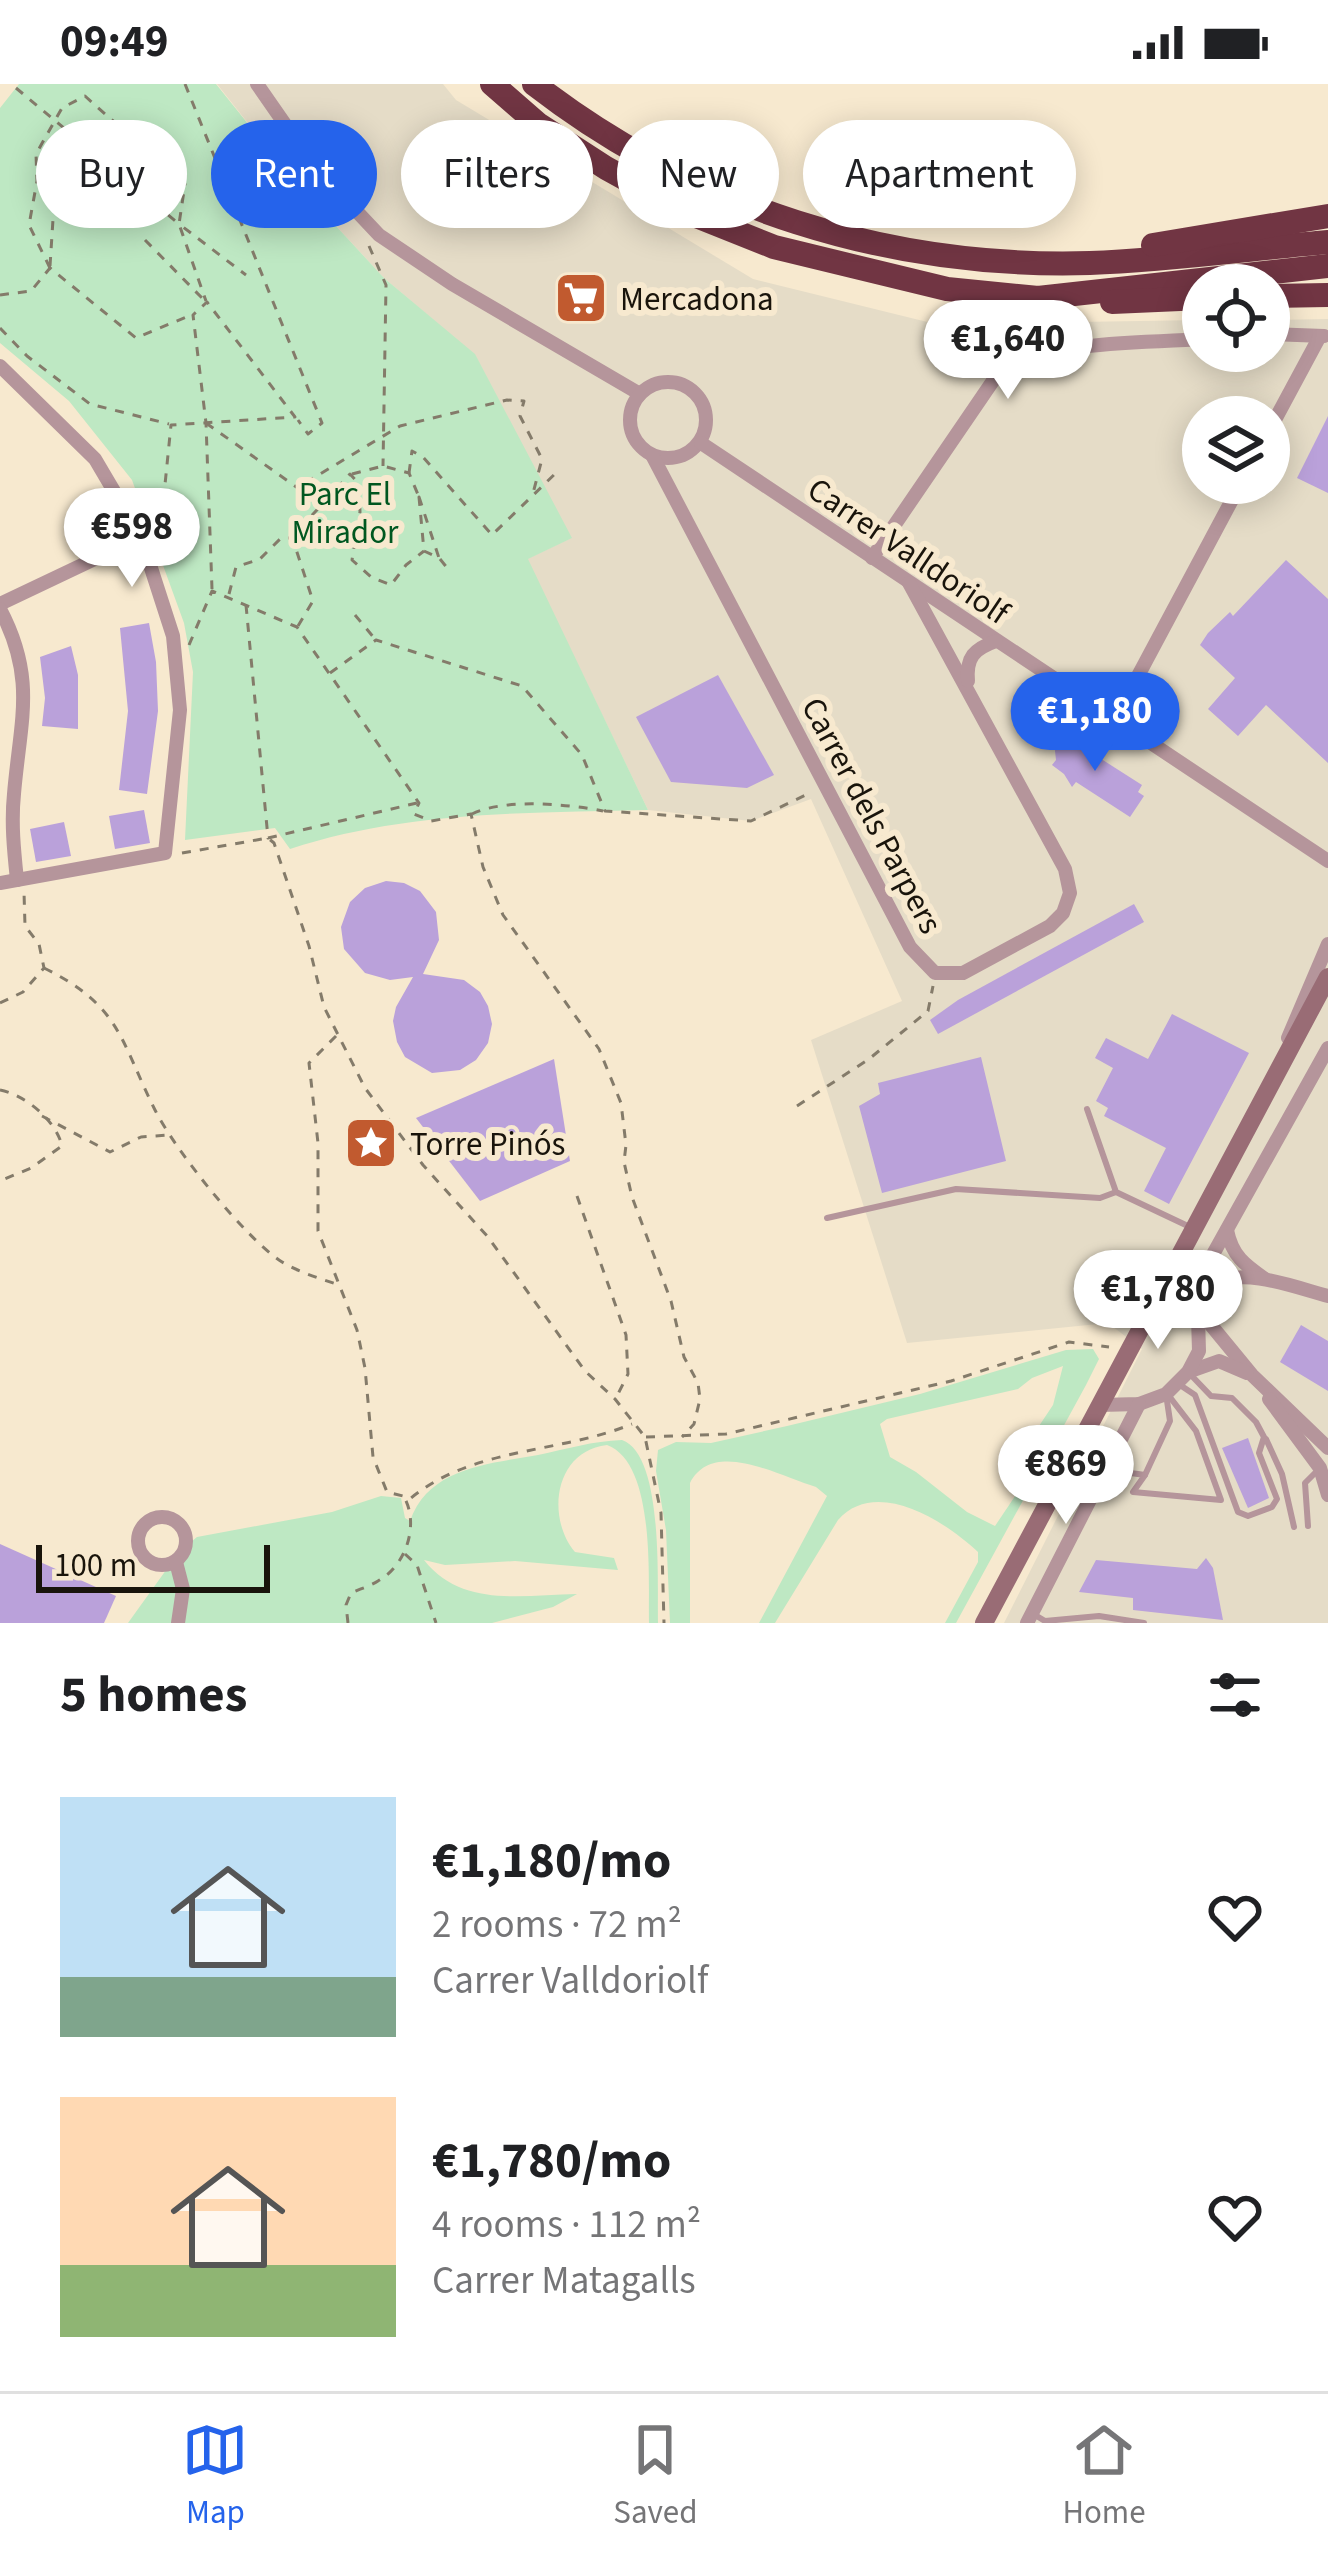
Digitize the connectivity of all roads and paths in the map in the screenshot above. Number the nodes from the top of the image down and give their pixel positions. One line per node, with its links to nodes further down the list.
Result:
1 (185, 84): 37 (path)
2 (256, 84): 9 (street)
3 (492, 84): 26 (highway)
4 (534, 84): 19 (highway)
5 (16, 88): 6 (path)
6 (55, 120)
7 (58, 120): 8 (path)
8 (109, 120)
9 (283, 120)
10 (36, 187): 21 (path)
11 (1328, 216): 19 (highway)
12 (52, 228): 21 (path)
13 (180, 228): 28 (path)
14 (184, 228): 22 (path)
15 (372, 228): 35 (street)
16 (145, 240): 28 (path)
17 (1328, 242): 19 (highway)
18 (368, 245): 40 (path)
19 (1088, 263)
20 (1328, 266): 26 (highway)
21 (50, 268): 23 (path); 29 (path)
22 (246, 275)
23 (0, 295)
24 (1328, 295): 25 (highway)
25 (1290, 296)
26 (1038, 298): 27 (highway)
27 (1182, 299)
28 (207, 302): 29 (path); 37 (path)
29 (193, 315): 38 (path)
30 (0, 328): 39 (path)
31 (1290, 335): 32 (street)
32 (1324, 336): 36 (street)
33 (1182, 341): 54 (street)
34 (0, 366): 50 (street)
35 (640, 394): 41 (street); 42 (street)
36 (1289, 396)
37 (296, 417): 38 (path)
38 (206, 422): 39 (path); 40 (path); 57 (path)
39 (170, 425): 50 (path)
40 (382, 436): 43 (path); 48 (path)
41 (701, 443): 42 (street); 54 (street, Carrer Valldoriolf)
42 (652, 455): 80 (street, Carrer dels Parpers)
43 (383, 466): 45 (path); 46 (path)
44 (560, 470): 48 (path)
45 (409, 473): 47 (path); 48 (path)
46 (350, 474): 51 (path); 52 (path)
47 (418, 497): 52 (path); 53 (path)
48 (532, 497)
49 (1230, 504): 68 (street)
50 (145, 530): 60 (street); 74 (street)
51 (292, 537): 58 (path); 62 (path)
52 (424, 551): 53 (path)
53 (439, 558): 55 (path)
54 (872, 558): 56 (street, Carrer Valldoriolf)
55 (448, 569)
56 (909, 583): 64 (street, Carrer Valldoriolf); 67 (street, Carrer dels Parpers)
57 (212, 590): 58 (path); 65 (path)
58 (228, 597): 59 (path)
59 (246, 605): 62 (path); 73 (path)
60 (0, 606): 76 (street)
61 (355, 615): 63 (path)
62 (297, 627): 66 (path)
63 (376, 640): 66 (path); 71 (path)
64 (996, 640): 67 (street); 68 (street, Carrer Valldoriolf)
65 (189, 647)
66 (329, 674): 70 (path)
67 (969, 686): 80 (street, Carrer dels Parpers)
68 (1115, 719): 75 (street, Carrer Valldoriolf)
69 (812, 792): 71 (path)
70 (419, 803): 72 (path); 73 (path)
71 (605, 811): 72 (path)
72 (471, 814): 112 (path)
73 (268, 838): 74 (path); 83 (path)
74 (165, 853): 76 (street)
75 (1328, 861)
76 (21, 879): 77 (street); 79 (path)
77 (0, 883)
78 (1328, 944): 85 (street)
79 (44, 968): 82 (path); 90 (path)
80 (935, 973): 87 (path)
81 (1328, 977): 85 (street)
82 (0, 1003)
83 (336, 1035): 99 (path); 106 (path)
84 (1328, 1048): 96 (street)
85 (1276, 1075): 95 (street)
86 (0, 1090): 89 (path)
87 (797, 1106)
88 (1087, 1109): 92 (lane)
89 (40, 1115): 90 (path); 91 (path)
90 (169, 1135): 99 (path)
91 (0, 1181)
92 (1116, 1192): 94 (lane); 95 (lane)
93 (577, 1196): 106 (path)
94 (826, 1218)
95 (1194, 1229): 97 (street)
96 (1227, 1230): 98 (street); 101 (street)
97 (1169, 1274): 101 (street); 102 (street)
98 (1265, 1280): 100 (street); 101 (street)
99 (339, 1285): 118 (path)
100 (1328, 1296)
101 (1196, 1310): 103 (street); 104 (street)
102 (1127, 1353): 108 (street); 112 (path)
103 (1252, 1375): 104 (street); 114 (street); 115 (street)
104 (1177, 1383): 105 (lane); 107 (street); 109 (lane); 117 (lane); 117 (lane)
105 (1211, 1396): 109 (lane); 113 (lane)
106 (615, 1399): 110 (path)
107 (1139, 1404): 108 (street); 116 (street)
108 (1100, 1405): 129 (street)
109 (1200, 1415): 113 (lane)
110 (633, 1424): 111 (path); 118 (path)
111 (645, 1437): 112 (path); 128 (path)
112 (682, 1437)
113 (1264, 1437): 121 (lane)
114 (1328, 1448)
115 (1320, 1468): 119 (street); 120 (lane)
116 (1106, 1469): 117 (lane); 124 (street)
117 (1145, 1475)
118 (401, 1494): 122 (path)
119 (1328, 1495)
120 (1308, 1526)
121 (1294, 1527)
122 (404, 1553): 126 (path); 127 (path)
123 (176, 1562): 125 (street)
124 (1037, 1620): 130 (lane)
125 (178, 1623)
126 (347, 1623)
127 (436, 1623)
128 (664, 1623)
129 (984, 1623)
130 (1144, 1623)

